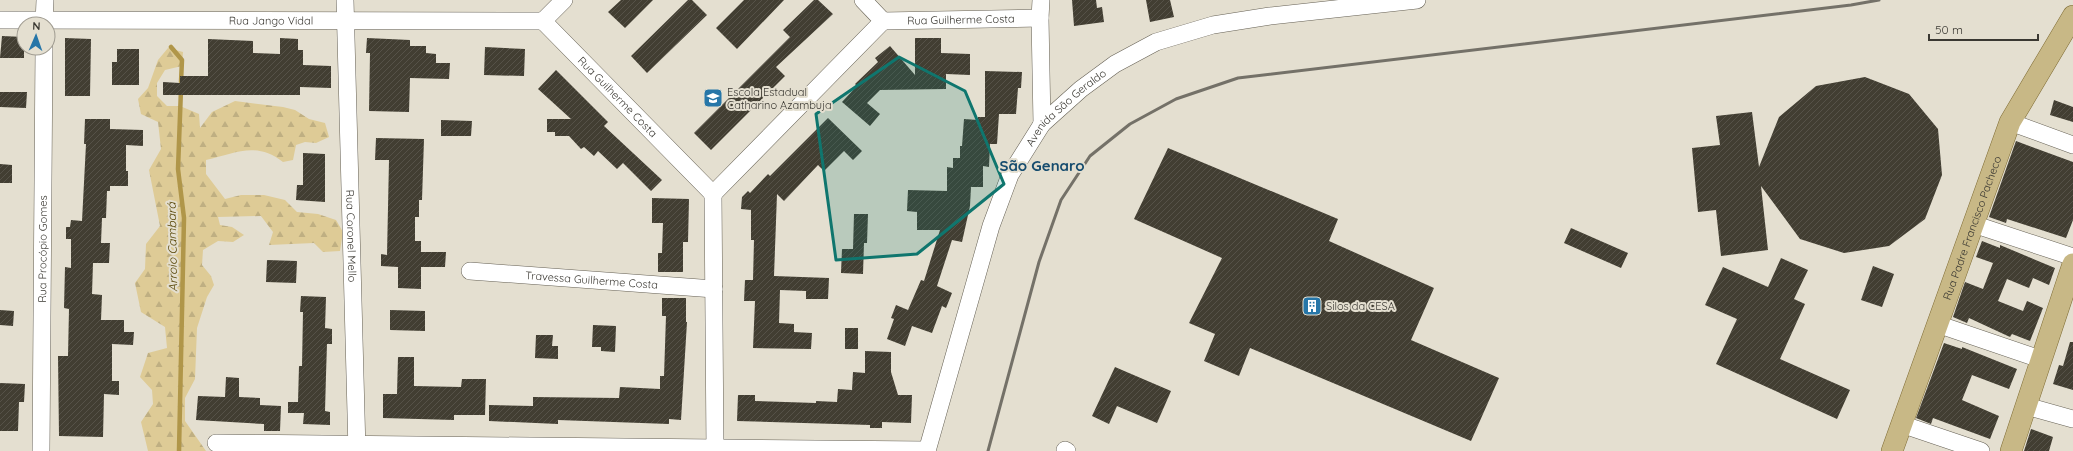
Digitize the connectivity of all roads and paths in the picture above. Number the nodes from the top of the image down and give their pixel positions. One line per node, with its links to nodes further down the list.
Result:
1 (45, 0): 7 (street)
2 (345, 0): 12 (street, Rua Coronel Mello)
3 (564, 0): 13 (street)
4 (863, 0): 14 (street)
5 (1041, 0): 9 (street)
6 (1417, 0): 18 (street, Avenida São Geraldo)
7 (44, 16)
8 (2073, 16): 17 (main road, Rua Padre Francisco Pacheco)
9 (1040, 18): 14 (street, Rua Guilherme Costa); 18 (street)
10 (0, 20): 11 (street, Rua Jango Vidal)
11 (16, 21)
12 (344, 21): 13 (street, Rua Jango Vidal); 15 (street, Rua Jango Vidal); 32 (street, Rua Coronel Mello)
13 (543, 21): 20 (street, Rua Guilherme Costa)
14 (883, 21): 20 (street)
15 (56, 22)
16 (44, 56): 35 (street, Rua Procópio Gomes)
17 (2010, 122): 19 (street); 21 (main road, Rua Padre Francisco Pacheco)
18 (1042, 124): 34 (street, Avenida São Geraldo)
19 (2073, 145)
20 (713, 194): 25 (street)
21 (1973, 224): 22 (street); 26 (main road, Rua Padre Francisco Pacheco)
22 (2073, 257)
23 (2073, 264): 27 (main road)
24 (470, 271): 25 (street, Travessa Guilherme Costa)
25 (714, 289): 33 (street)
26 (1937, 324): 27 (street); 30 (main road, Rua Padre Francisco Pacheco)
27 (2040, 359): 28 (main road)
28 (2026, 406): 29 (street); 38 (main road)
29 (2073, 419)
30 (1901, 424): 36 (main road, Rua Padre Francisco Pacheco); 37 (street)
31 (216, 443): 32 (street)
32 (357, 448): 33 (street)
33 (715, 449): 34 (street)
34 (927, 450)
35 (41, 451)
36 (1892, 451)
37 (1981, 451)
38 (2011, 451)

